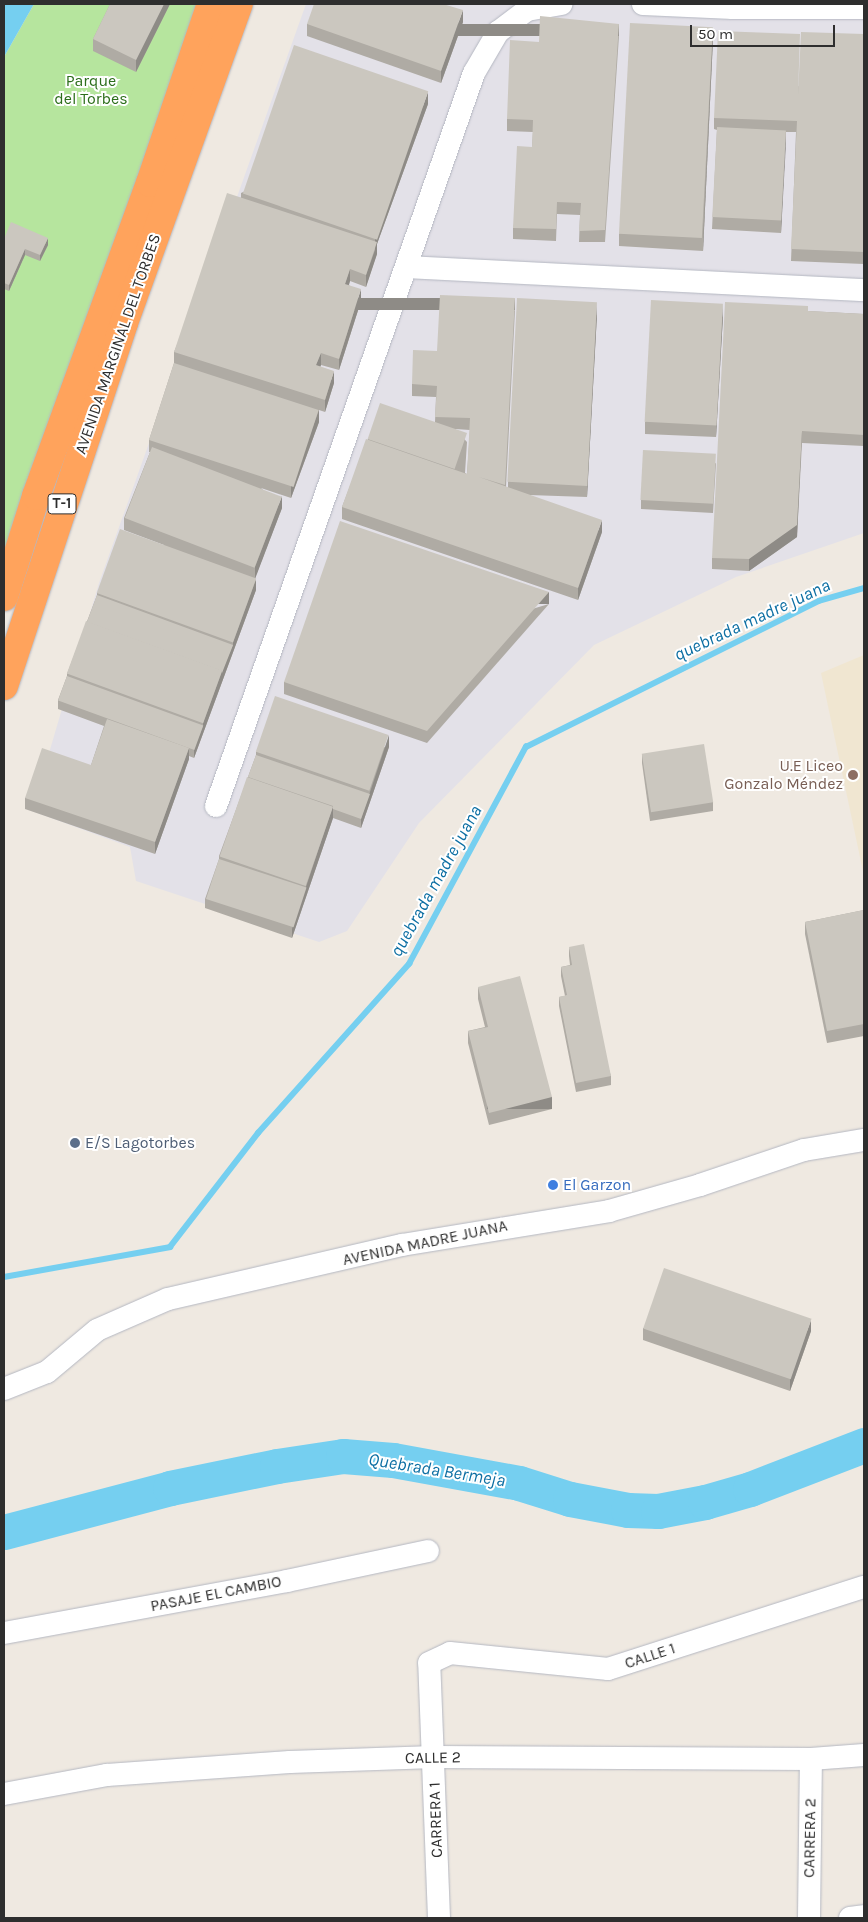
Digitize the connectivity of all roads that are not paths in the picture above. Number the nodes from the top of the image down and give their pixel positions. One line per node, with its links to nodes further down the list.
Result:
1 (211, 4): 9 (highway, AVENIDA MARGINAL DEL TORBES / T-1)
2 (239, 4): 10 (highway, AVENIDA MARGINAL DEL TORBES / T-1)
3 (562, 4): 7 (street)
4 (643, 4): 5 (street)
5 (733, 6): 6 (street)
6 (864, 8)
7 (407, 267): 8 (street); 11 (street)
8 (864, 290)
9 (4, 597)
10 (4, 686)
11 (216, 806)
12 (864, 1140): 13 (street, AVENIDA MADRE JUANA)
13 (4, 1389)
14 (428, 1551): 16 (street, PASAJE EL CAMBIO)
15 (864, 1587): 17 (street, CALLE 1)
16 (4, 1633)
17 (429, 1662): 19 (street, CARRERA 1)
18 (864, 1755): 20 (street, CALLE 2)
19 (434, 1757): 20 (street, CALLE 2); 21 (street, CALLE 2); 23 (street, CARRERA 1)
20 (811, 1759): 24 (street, CARRERA 2)
21 (4, 1794)
22 (864, 1916): 25 (street)
23 (439, 1918)
24 (809, 1918)
25 (850, 1918)

